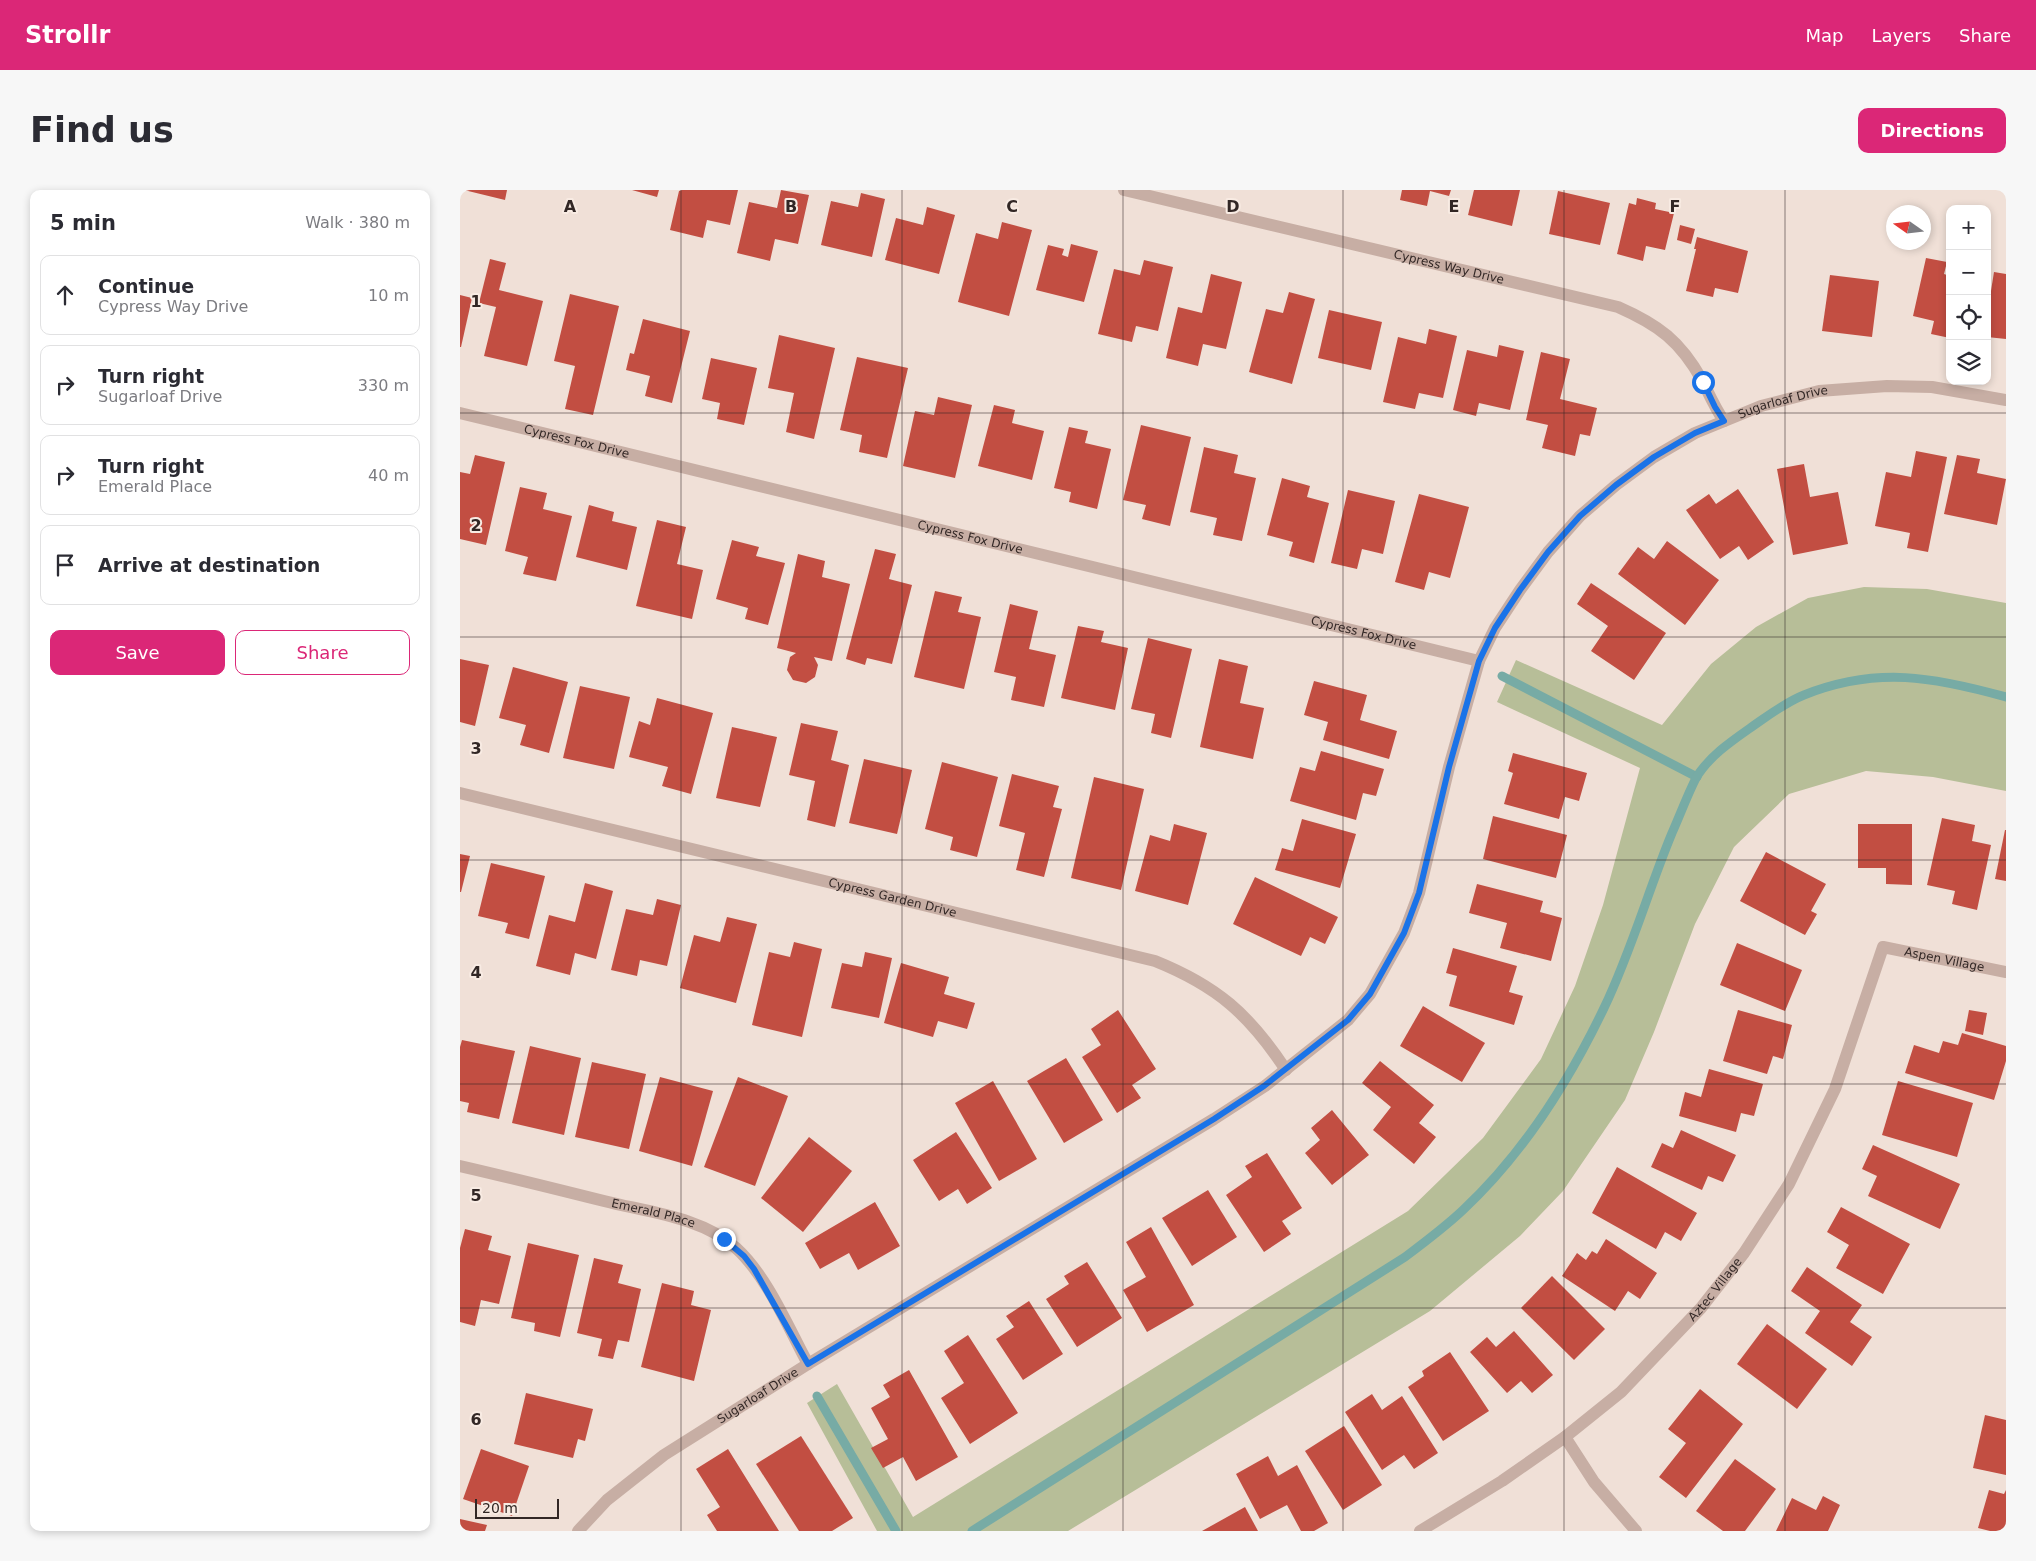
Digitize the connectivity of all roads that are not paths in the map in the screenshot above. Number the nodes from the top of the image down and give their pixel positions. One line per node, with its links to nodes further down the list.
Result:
1 (1124, 190): 4 (street, Cypress Way Drive)
2 (2006, 400): 4 (street, Sugarloaf Drive)
3 (460, 413): 5 (street, Cypress Fox Drive)
4 (1724, 421): 5 (street, Sugarloaf Drive)
5 (1479, 661): 9 (street, Sugarloaf Drive)
6 (460, 793): 9 (street, Cypress Garden Drive)
7 (1883, 947): 8 (street, Aspen Village); 12 (street, Aztec Village)
8 (2006, 972)
9 (1286, 1070): 11 (street, Sugarloaf Drive)
10 (460, 1166): 11 (street, Emerald Place)
11 (808, 1364): 13 (street, Sugarloaf Drive)
12 (1565, 1437): 14 (street, Aztec Village); 15 (street)
13 (578, 1531)
14 (1420, 1531)
15 (1636, 1531)

